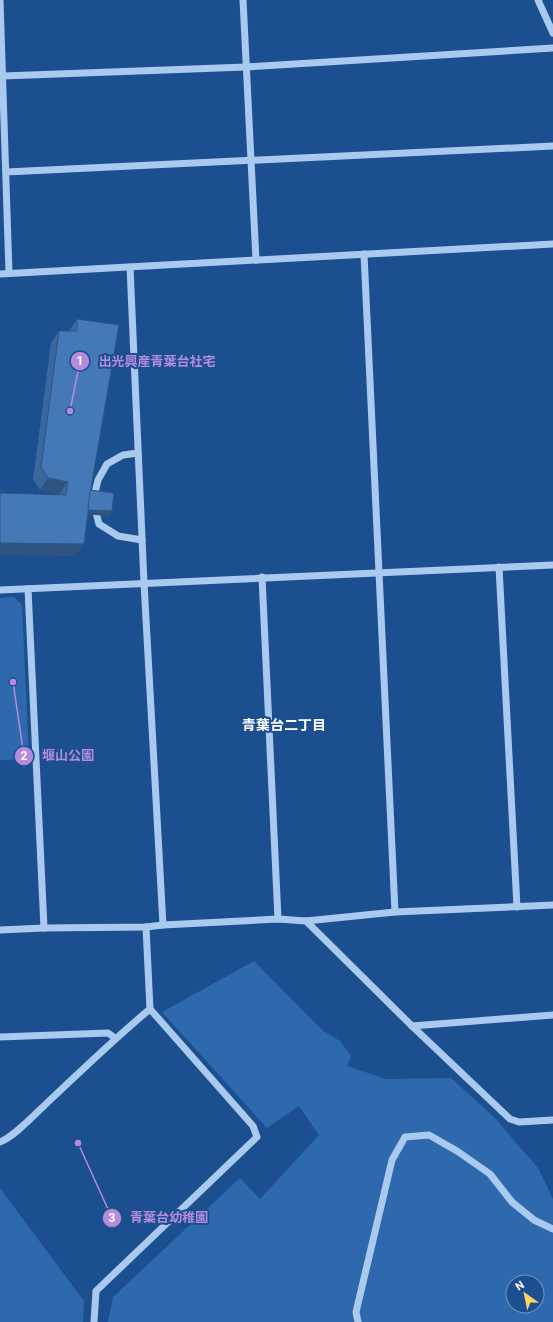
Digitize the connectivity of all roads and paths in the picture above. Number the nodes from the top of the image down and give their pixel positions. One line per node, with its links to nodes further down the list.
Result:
1 (0, 0): 7 (street)
2 (243, 0): 6 (street)
3 (538, 0): 4 (street)
4 (553, 33)
5 (553, 48): 6 (street)
6 (246, 67): 7 (street); 9 (street)
7 (3, 76): 10 (street)
8 (553, 146): 9 (street)
9 (251, 161): 10 (street); 13 (street)
10 (6, 172): 15 (street)
11 (553, 244): 12 (street)
12 (364, 254): 13 (street); 21 (street)
13 (256, 260): 14 (street)
14 (130, 267): 15 (street); 17 (street)
15 (10, 273): 16 (street)
16 (0, 274)
17 (138, 453): 18 (street); 18 (street)
18 (142, 540): 23 (street)
19 (553, 565): 20 (street)
20 (499, 567): 21 (street); 27 (street)
21 (379, 572): 22 (street); 28 (street)
22 (262, 577): 23 (street); 29 (street)
23 (144, 583): 24 (street); 31 (street)
24 (28, 589): 25 (street); 32 (street)
25 (0, 590)
26 (553, 905): 27 (street)
27 (517, 907): 28 (street)
28 (395, 912): 30 (street)
29 (278, 919): 30 (street); 31 (street)
30 (306, 921): 37 (street)
31 (162, 925): 33 (street)
32 (44, 928): 33 (street); 34 (street)
33 (146, 928): 35 (street)
34 (0, 930)
35 (150, 1009): 39 (street); 43 (street)
36 (553, 1015): 37 (street)
37 (412, 1026): 40 (street)
38 (0, 1037): 39 (street)
39 (115, 1038): 41 (street)
40 (553, 1120)
41 (0, 1142)
42 (553, 1229): 44 (street)
43 (94, 1322)
44 (358, 1322)

